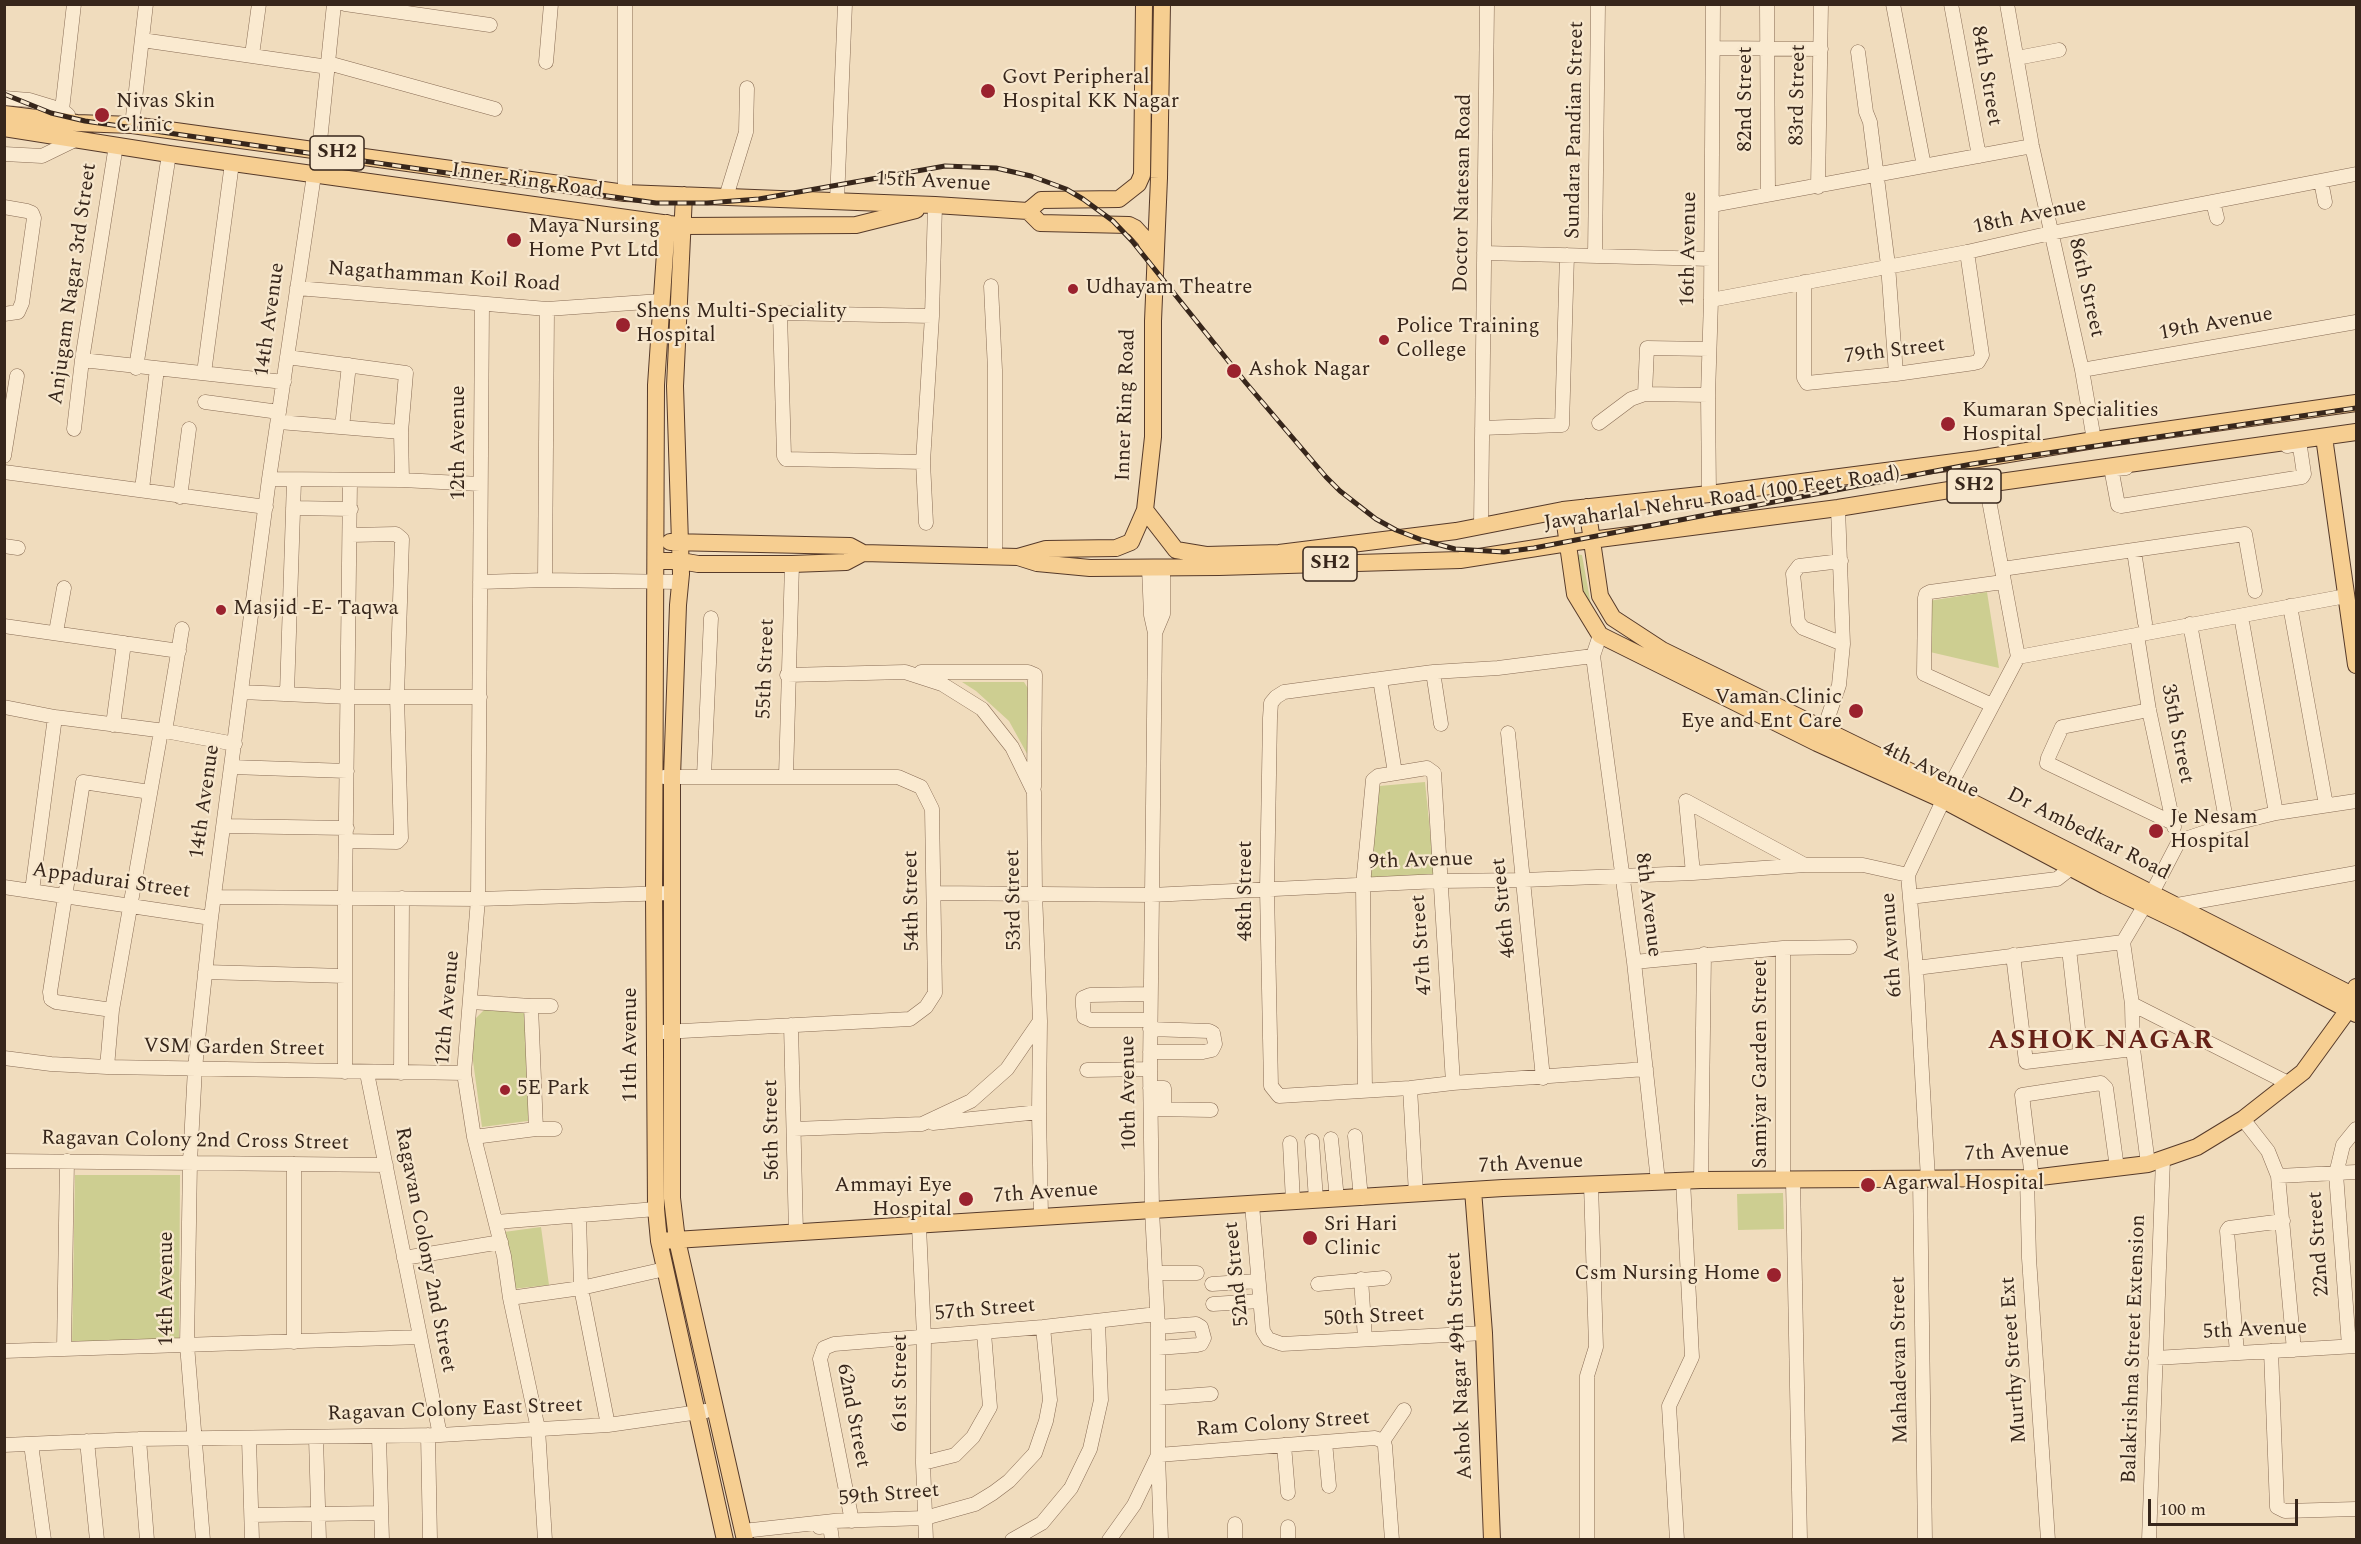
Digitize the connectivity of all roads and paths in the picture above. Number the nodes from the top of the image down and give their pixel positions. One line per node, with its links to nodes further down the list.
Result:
1 (74, 4): 36 (street)
2 (146, 4): 20 (street)
3 (259, 4): 26 (street)
4 (334, 4): 29 (street)
5 (345, 4): 19 (street)
6 (551, 4): 28 (street)
7 (625, 4): 53 (street)
8 (845, 4): 57 (street)
9 (1144, 4): 30 (main road)
10 (1162, 4): 31 (main road, Inner Ring Road)
11 (1487, 4): 68 (street, Doctor Natesan Road)
12 (1598, 4): 70 (street, Sundara Pandian Street)
13 (1713, 4): 21 (street, 16th Avenue)
14 (1767, 4): 22 (street, 82nd Street)
15 (1821, 4): 23 (street, 83rd Street)
16 (1893, 4): 47 (street)
17 (1951, 4): 45 (street, 84th Street)
18 (2007, 4): 27 (street, 86th Street)
19 (490, 25)
20 (142, 40): 26 (street); 37 (street)
21 (1713, 48): 22 (street); 61 (street, 16th Avenue)
22 (1767, 48): 23 (street); 54 (street, 82nd Street)
23 (1821, 49): 52 (street, 83rd Street)
24 (2060, 50): 27 (street)
25 (1858, 52): 48 (street)
26 (252, 56): 29 (street)
27 (2017, 58): 41 (street, 86th Street)
28 (546, 62)
29 (328, 65): 34 (street); 42 (street)
30 (1143, 65): 31 (main road); 63 (main road)
31 (1161, 66): 72 (main road, Inner Ring Road)
32 (747, 88): 56 (street)
33 (4, 98): 36 (street)
34 (495, 109)
35 (4, 114): 36 (main road, SH2)
36 (54, 122): 38 (main road, SH2); 39 (main road, Inner Ring Road / SH2)
37 (132, 125): 39 (main road, Inner Ring Road / SH2); 42 (main road, Inner Ring Road / SH2)
38 (4, 128)
39 (77, 131): 40 (main road, Inner Ring Road / SH2); 43 (street)
40 (116, 145): 44 (main road, Inner Ring Road / SH2); 86 (street, Anjugam Nagar 3rd Street)
41 (2032, 146): 45 (street); 66 (street, 86th Street)
42 (319, 151): 53 (main road, Inner Ring Road / SH2)
43 (4, 154)
44 (169, 154): 46 (main road, Inner Ring Road / SH2); 88 (street)
45 (1978, 156): 47 (street)
46 (231, 163): 50 (main road, Inner Ring Road / SH2); 91 (street)
47 (1924, 166): 48 (street)
48 (1877, 174): 52 (street); 73 (street)
49 (2356, 174): 51 (street, 18th Avenue)
50 (314, 175): 65 (main road, Inner Ring Road / SH2); 76 (street, 14th Avenue)
51 (2320, 181): 58 (street, 18th Avenue); 59 (street)
52 (1818, 187): 54 (street)
53 (625, 193): 55 (main road, Inner Ring Road / SH2)
54 (1768, 194): 61 (street)
55 (684, 195): 56 (main road, 15th Avenue); 65 (main road)
56 (726, 196): 57 (main road, 15th Avenue)
57 (837, 201): 60 (main road, 15th Avenue)
58 (2213, 202): 64 (street); 66 (street, 18th Avenue)
59 (2325, 202)
60 (935, 205): 63 (main road, 15th Avenue); 65 (main road, Inner Ring Road); 82 (street)
61 (1712, 205): 71 (street, 16th Avenue)
62 (4, 207): 81 (street)
63 (1029, 211): 72 (main road, 15th Avenue)
64 (2217, 218)
65 (675, 225): 78 (main road, 11th Avenue); 96 (main road)
66 (2050, 234): 67 (street, 18th Avenue); 90 (street, 86th Street)
67 (1967, 252): 73 (street, 18th Avenue); 92 (street, 79th Street)
68 (1484, 253): 69 (street); 104 (street, Doctor Natesan Road)
69 (1567, 255): 70 (street); 104 (street)
70 (1596, 256): 71 (street)
71 (1711, 259): 77 (street, 16th Avenue)
72 (1155, 260): 130 (main road, Inner Ring Road)
73 (1888, 265): 74 (street, 18th Avenue); 92 (street)
74 (1804, 282): 77 (street, 18th Avenue); 92 (street, 79th Street)
75 (991, 286): 143 (street)
76 (297, 288): 79 (street, Nagathamman Koil Road); 85 (street, 14th Avenue)
77 (1711, 300): 84 (street, 16th Avenue)
78 (661, 302): 80 (street, Nagathamman Koil Road); 95 (main road, 11th Avenue)
79 (482, 304): 80 (street, Nagathamman Koil Road); 120 (street, 12th Avenue)
80 (547, 309): 152 (street)
81 (4, 314)
82 (932, 315): 113 (street); 113 (street)
83 (2356, 322): 90 (street, 19th Avenue)
84 (1709, 349): 97 (street); 98 (street, 16th Avenue)
85 (287, 357): 87 (street); 94 (street, 14th Avenue)
86 (82, 360): 88 (street); 105 (street, Anjugam Nagar 3rd Street)
87 (349, 365): 103 (street); 107 (street)
88 (136, 368): 89 (street)
89 (157, 369): 91 (street); 122 (street)
90 (2082, 370): 110 (street, 86th Street)
91 (204, 373): 94 (street)
92 (1896, 374)
93 (17, 376): 112 (street)
94 (284, 382): 101 (street, 14th Avenue)
95 (656, 385): 96 (main road); 139 (main road, 11th Avenue)
96 (675, 386): 138 (main road)
97 (1646, 394): 98 (street); 102 (street)
98 (1708, 395): 123 (street, 16th Avenue)
99 (205, 402): 101 (street)
100 (2356, 403): 110 (main road, Jawaharlal Nehru Road (100 Feet Road) / SH2)
101 (279, 417): 103 (street); 116 (street, 14th Avenue)
102 (1599, 423)
103 (342, 428): 107 (street)
104 (1482, 428): 133 (street, Doctor Natesan Road)
105 (74, 429)
106 (189, 429): 124 (street)
107 (401, 432): 118 (street)
108 (2356, 432): 109 (main road, Jawaharlal Nehru Road (100 Feet Road) / SH2)
109 (2325, 437): 111 (main road, Jawaharlal Nehru Road (100 Feet Road) / SH2); 157 (main road)
110 (2094, 440): 123 (main road, Jawaharlal Nehru Road (100 Feet Road) / SH2)
111 (2271, 446): 114 (main road, Jawaharlal Nehru Road (100 Feet Road) / SH2); 114 (street)
112 (4, 456)
113 (923, 462): 132 (street)
114 (2141, 464): 121 (main road, Jawaharlal Nehru Road (100 Feet Road) / SH2)
115 (4, 472): 122 (street)
116 (269, 479): 119 (street); 125 (street, 14th Avenue)
117 (350, 480): 118 (street); 119 (street); 128 (street)
118 (402, 480): 120 (street)
119 (294, 481): 127 (street)
120 (480, 484): 153 (street, 12th Avenue)
121 (1986, 484): 129 (main road, Jawaharlal Nehru Road (100 Feet Road) / SH2); 151 (street)
122 (142, 489): 124 (street)
123 (1709, 494): 126 (main road, Jawaharlal Nehru Road (100 Feet Road) / SH2)
124 (180, 497): 125 (street)
125 (266, 507): 177 (street, 14th Avenue)
126 (1587, 507): 131 (main road, Jawaharlal Nehru Road (100 Feet Road) / SH2); 137 (main road, Dr Ambedkar Road)
127 (293, 508): 128 (street); 178 (street)
128 (351, 508): 136 (street)
129 (1838, 508): 137 (main road, Jawaharlal Nehru Road (100 Feet Road) / SH2); 146 (street)
130 (1144, 510): 133 (main road, Jawaharlal Nehru Road (100 Feet Road) / SH2); 144 (main road, Inner Ring Road / SH2)
131 (1563, 510): 133 (main road, Jawaharlal Nehru Road (100 Feet Road) / SH2); 140 (main road)
132 (926, 523)
133 (1481, 526)
134 (2259, 530): 135 (street)
135 (2245, 534): 141 (street); 156 (street)
136 (351, 535): 179 (street); 180 (street)
137 (1591, 540): 140 (main road, Jawaharlal Nehru Road (100 Feet Road) / SH2); 188 (main road, Dr Ambedkar Road)
138 (680, 542): 139 (main road); 142 (main road); 150 (main road)
139 (657, 543): 145 (main road, 11th Avenue)
140 (1568, 543): 149 (main road, Jawaharlal Nehru Road (100 Feet Road) / SH2); 166 (main road)
141 (2134, 551): 151 (street); 164 (street, 35th Street)
142 (863, 553): 143 (main road, Inner Ring Road / SH2); 147 (main road, Inner Ring Road / SH2)
143 (994, 557): 144 (main road, Inner Ring Road / SH2)
144 (1018, 557): 148 (main road, Inner Ring Road / SH2)
145 (657, 561): 150 (main road, Inner Ring Road / SH2); 154 (main road, 11th Avenue)
146 (1841, 561): 168 (street); 168 (street)
147 (792, 564): 150 (main road, Inner Ring Road / SH2); 175 (street, 55th Street)
148 (1090, 568): 149 (main road, Jawaharlal Nehru Road (100 Feet Road) / SH2)
149 (1156, 568): 225 (street, 10th Avenue)
150 (685, 570): 154 (street); 197 (main road, 11th Avenue)
151 (2002, 576): 172 (street); 182 (street)
152 (545, 580): 153 (street); 154 (street)
153 (480, 582): 181 (street, 12th Avenue)
154 (657, 582): 197 (main road, 11th Avenue)
155 (64, 588): 165 (street)
156 (2255, 591)
157 (2349, 592): 158 (street); 170 (main road)
158 (2290, 606): 159 (street); 202 (street)
159 (2241, 616): 161 (street); 203 (street)
160 (711, 618): 195 (street)
161 (2190, 624): 164 (street); 205 (street)
162 (4, 626): 165 (street)
163 (182, 629): 169 (street)
164 (2141, 629): 172 (street); 184 (street, 35th Street)
165 (56, 632): 167 (street)
166 (1600, 635): 171 (street, 8th Avenue); 200 (main road, 4th Avenue)
167 (124, 643): 169 (street); 186 (street)
168 (1844, 644): 188 (street)
169 (179, 651): 189 (street)
170 (2356, 655)
171 (1593, 656): 174 (street); 214 (street, 8th Avenue)
172 (2018, 657): 182 (street, 6th Avenue)
173 (905, 672): 175 (street, 53rd Street); 199 (street, 53rd Street); 199 (street)
174 (1433, 672): 176 (street); 187 (street)
175 (787, 675): 196 (street, 55th Street)
176 (1380, 678): 194 (street); 219 (street, 48th Street)
177 (242, 692): 178 (street); 191 (street, 14th Avenue)
178 (287, 693): 180 (street)
179 (397, 696): 180 (street); 181 (street); 207 (street)
180 (348, 697): 193 (street)
181 (480, 697): 231 (street, 12th Avenue)
182 (1992, 705): 200 (street, 6th Avenue)
183 (4, 707): 185 (street)
184 (2149, 710): 204 (street, 35th Street); 204 (street)
185 (56, 717): 186 (street); 220 (street)
186 (112, 724): 189 (street)
187 (1441, 724)
188 (1824, 729): 200 (main road, Dr Ambedkar Road)
189 (163, 731): 191 (street); 198 (street)
190 (1508, 734): 215 (street, 46th Street)
191 (235, 744): 192 (street, 14th Avenue)
192 (232, 767): 193 (street); 206 (street, 14th Avenue)
193 (347, 771): 207 (street)
194 (1395, 773): 216 (street, 47th Street); 217 (street)
195 (704, 776): 196 (street, 54th Street); 197 (street, 54th Street)
196 (786, 776): 222 (street, 54th Street)
197 (664, 777): 221 (main road, 11th Avenue); 224 (main road, 11th Avenue)
198 (150, 792): 226 (street); 233 (street)
199 (1034, 792): 223 (street, 53rd Street)
200 (1945, 795): 210 (main road, 4th Avenue); 213 (street, 6th Avenue); 232 (main road, Dr Ambedkar Road)
201 (2356, 801): 202 (street)
202 (2326, 805): 203 (street)
203 (2276, 813): 205 (street)
204 (2173, 824): 208 (street, 35th Street)
205 (2227, 825): 208 (street)
206 (224, 826): 207 (street); 227 (street, 14th Avenue)
207 (346, 834): 229 (street)
208 (2179, 841): 232 (street)
209 (1805, 865): 211 (street, 9th Avenue); 211 (street); 213 (street, 9th Avenue)
210 (2071, 868): 228 (street); 232 (main road, 4th Avenue)
211 (1693, 873): 214 (street, 9th Avenue)
212 (2356, 873): 234 (street)
213 (1908, 875): 228 (street, 6th Avenue)
214 (1622, 876): 215 (street, 9th Avenue); 242 (street, 8th Avenue)
215 (1524, 880): 216 (street, 9th Avenue); 271 (street, 46th Street)
216 (1440, 881): 217 (street, 9th Avenue); 272 (street, 47th Street)
217 (1363, 885): 219 (street, 9th Avenue); 275 (street)
218 (4, 887): 220 (street, Appadurai Street)
219 (1268, 889): 225 (street, 9th Avenue); 275 (street, 48th Street)
220 (32, 891): 226 (street, Appadurai Street)
221 (672, 893): 224 (street); 256 (main road, 11th Avenue)
222 (934, 893): 223 (street, 9th Avenue); 255 (street, 54th Street)
223 (1035, 893): 225 (street, 9th Avenue); 253 (street, 53rd Street)
224 (654, 894): 231 (street); 257 (main road, 11th Avenue)
225 (1150, 895): 246 (street, 10th Avenue)
226 (64, 896): 233 (street, Appadurai Street); 252 (street)
227 (214, 897): 229 (street); 235 (street, 14th Avenue)
228 (1910, 897): 243 (street, 6th Avenue)
229 (345, 898): 230 (street); 245 (street)
230 (402, 898): 231 (street); 269 (street)
231 (478, 899): 248 (street, 12th Avenue)
232 (2149, 899): 234 (main road, Dr Ambedkar Road); 236 (street); 247 (main road, 4th Avenue)
233 (130, 905): 235 (street, Appadurai Street); 252 (street)
234 (2176, 905): 247 (main road, Dr Ambedkar Road)
235 (211, 918): 244 (street, 14th Avenue)
236 (2123, 942): 239 (street); 249 (street, Balakrishna Street Extension)
237 (1850, 947): 238 (street)
238 (1783, 948): 240 (street); 301 (street, Samiyar Garden Street)
239 (2069, 949): 241 (street); 260 (street)
240 (1704, 954): 242 (street); 304 (street)
241 (2013, 956): 243 (street); 260 (street)
242 (1634, 962): 265 (street, 8th Avenue)
243 (1916, 968): 302 (street, 6th Avenue)
244 (205, 972): 245 (street); 263 (street, 14th Avenue)
245 (345, 976): 267 (street)
246 (1144, 994): 254 (street, 10th Avenue); 254 (street)
247 (2354, 1001): 273 (main road, 7th Avenue)
248 (471, 1002): 250 (street); 270 (street, 12th Avenue)
249 (2132, 1004): 258 (street, Balakrishna Street Extension); 273 (street)
250 (531, 1006): 251 (street); 281 (street)
251 (551, 1006)
252 (112, 1010): 262 (street)
253 (1040, 1021): 278 (street, 53rd Street); 280 (street)
254 (1146, 1023): 259 (street, 10th Avenue); 259 (street)
255 (791, 1025): 256 (street, 54th Street); 283 (street, 56th Street)
256 (671, 1031): 257 (street, 54th Street); 322 (main road, 11th Avenue)
257 (654, 1032): 314 (main road, 11th Avenue)
258 (2133, 1049): 260 (street); 293 (street, Balakrishna Street Extension)
259 (1150, 1052): 264 (street, 10th Avenue)
260 (2081, 1055)
261 (4, 1058): 262 (street, VSM Garden Street)
262 (107, 1067): 263 (street, VSM Garden Street)
263 (195, 1068): 267 (street, VSM Garden Street); 292 (street, 14th Avenue)
264 (1150, 1069): 266 (street); 276 (street, 10th Avenue)
265 (1646, 1069): 271 (street); 305 (street, 8th Avenue)
266 (1087, 1070)
267 (345, 1072): 268 (street, VSM Garden Street)
268 (367, 1073): 269 (street, VSM Garden Street); 295 (street, Ragavan Colony 2nd Street)
269 (401, 1073): 270 (street, VSM Garden Street)
270 (464, 1074): 286 (street, 12th Avenue)
271 (1543, 1078): 272 (street)
272 (1453, 1083): 274 (street)
273 (2288, 1083): 279 (main road, 7th Avenue)
274 (1410, 1088): 275 (street); 308 (street)
275 (1365, 1091)
276 (1158, 1109): 277 (street); 315 (street, 10th Avenue)
277 (1211, 1110)
278 (1039, 1112): 280 (street); 317 (street, 53rd Street)
279 (2244, 1119): 293 (main road, 7th Avenue); 299 (street)
280 (922, 1124): 283 (street)
281 (536, 1129): 282 (street); 286 (street)
282 (555, 1129)
283 (794, 1129): 321 (street, 56th Street)
284 (2356, 1129): 298 (street, 22nd Street)
285 (1355, 1136): 309 (street)
286 (474, 1137): 319 (street, 12th Avenue)
287 (1331, 1139): 310 (street)
288 (1312, 1141): 311 (street)
289 (1290, 1143): 312 (street)
290 (4, 1161): 291 (street, Ragavan Colony 2nd Cross Street)
291 (67, 1161): 292 (street, Ragavan Colony 2nd Cross Street); 351 (street)
292 (190, 1162): 294 (street, Ragavan Colony 2nd Cross Street); 348 (street, 14th Avenue)
293 (2156, 1162): 296 (main road, 7th Avenue); 357 (street, Balakrishna Street Extension)
294 (294, 1164): 295 (street, Ragavan Colony 2nd Cross Street); 347 (street)
295 (386, 1166): 325 (street, Ragavan Colony 2nd Street)
296 (2117, 1168): 300 (main road, 7th Avenue); 300 (street, Murthy Street Ext)
297 (2356, 1172): 298 (street)
298 (2336, 1174): 299 (street); 349 (street, 22nd Street)
299 (2278, 1176): 318 (street)
300 (2030, 1178): 302 (main road, 7th Avenue); 414 (street, Murthy Street Ext)
301 (1788, 1179): 302 (main road, 7th Avenue); 304 (main road, 7th Avenue); 412 (street, Samiyar Garden Street)
302 (1924, 1179): 413 (street, Mahadevan Street)
303 (1683, 1180): 304 (main road, 7th Avenue); 305 (main road, 7th Avenue); 411 (street)
304 (1701, 1180)
305 (1658, 1181): 306 (main road, 7th Avenue)
306 (1591, 1184): 307 (main road, 7th Avenue); 410 (street)
307 (1473, 1190): 308 (main road, 7th Avenue); 342 (main road, Ashok Nagar 49th Street)
308 (1416, 1194): 309 (main road, 7th Avenue)
309 (1361, 1198): 310 (main road, 7th Avenue)
310 (1337, 1199): 311 (main road, 7th Avenue)
311 (1316, 1200): 312 (main road, 7th Avenue)
312 (1293, 1201): 313 (main road, 7th Avenue)
313 (1252, 1205): 315 (main road, 7th Avenue); 331 (street, 52nd Street)
314 (656, 1209): 316 (street); 323 (main road, 11th Avenue)
315 (1152, 1210): 317 (main road, 7th Avenue); 328 (street, 10th Avenue)
316 (579, 1216): 319 (street); 334 (street)
317 (1041, 1216): 320 (main road, 7th Avenue)
318 (2283, 1221): 352 (street); 355 (street)
319 (496, 1222): 324 (street, 12th Avenue)
320 (919, 1226): 321 (main road, 7th Avenue); 344 (street, 61st Street)
321 (796, 1233): 322 (main road, 7th Avenue)
322 (677, 1240): 323 (main road, 7th Avenue); 360 (main road, 11th Avenue)
323 (659, 1241): 326 (main road, 11th Avenue)
324 (501, 1242): 325 (street); 335 (street, 12th Avenue)
325 (404, 1258): 343 (street, Ragavan Colony 2nd Street)
326 (665, 1269): 334 (street); 362 (main road, 11th Avenue)
327 (1197, 1273): 328 (street)
328 (1156, 1274): 338 (street, 10th Avenue)
329 (1384, 1278): 330 (street)
330 (1361, 1279): 333 (street); 346 (street)
331 (1258, 1281): 332 (street); 336 (street, 52nd Street)
332 (1212, 1284)
333 (1318, 1284)
334 (581, 1288): 335 (street); 363 (street)
335 (510, 1298): 364 (street, 12th Avenue)
336 (1260, 1300): 337 (street); 345 (street, 52nd Street)
337 (1213, 1304)
338 (1157, 1320): 339 (street, 57th Street); 350 (street, 10th Avenue); 350 (street, 57th Street)
339 (1098, 1322): 340 (street, 57th Street); 404 (street)
340 (1043, 1327): 341 (street, 57th Street); 385 (street, 59th Street)
341 (984, 1332): 344 (street, 57th Street); 378 (street)
342 (1484, 1333): 346 (street, 50th Street); 409 (main road, Ashok Nagar 49th Street)
343 (420, 1337): 347 (street); 365 (street, Ragavan Colony 2nd Street)
344 (924, 1337): 356 (street, 57th Street); 378 (street, 61st Street)
345 (1268, 1339): 346 (street, 50th Street)
346 (1365, 1339)
347 (294, 1341): 348 (street)
348 (187, 1345): 351 (street); 369 (street, 14th Avenue)
349 (2353, 1346): 352 (street, 5th Avenue)
350 (1158, 1348): 359 (street, 10th Avenue)
351 (64, 1349): 353 (street)
352 (2294, 1350): 354 (street, 5th Avenue)
353 (4, 1351)
354 (2271, 1352): 355 (street, 5th Avenue); 381 (street)
355 (2237, 1353): 357 (street, 5th Avenue)
356 (820, 1354): 387 (street, 62nd Street)
357 (2155, 1358): 415 (street, Balakrishna Street Extension)
358 (1210, 1394): 359 (street)
359 (1158, 1398): 377 (street, 10th Avenue)
360 (717, 1408): 362 (street, Ragavan Colony East Street); 389 (main road, 11th Avenue)
361 (1404, 1410): 373 (street)
362 (696, 1413): 363 (street, Ragavan Colony East Street); 399 (main road, 11th Avenue)
363 (608, 1425): 364 (street, Ragavan Colony East Street)
364 (538, 1429): 365 (street, Ragavan Colony East Street); 398 (street, 12th Avenue)
365 (434, 1435): 366 (street, Ragavan Colony East Street); 397 (street, Ragavan Colony 2nd Street)
366 (379, 1437): 367 (street, Ragavan Colony East Street); 382 (street)
367 (316, 1438): 370 (street, Ragavan Colony East Street); 384 (street)
368 (139, 1439): 369 (street, Ragavan Colony East Street); 371 (street, Ragavan Colony East Street); 392 (street)
369 (193, 1439): 370 (street, Ragavan Colony East Street); 393 (street, 14th Avenue)
370 (249, 1439): 383 (street)
371 (87, 1440): 374 (street, Ragavan Colony East Street); 391 (street)
372 (1325, 1442): 373 (street, Ram Colony Street); 376 (street, Ram Colony Street); 379 (street)
373 (1383, 1442): 408 (street, Ram Colony Street)
374 (32, 1444): 375 (street, Ragavan Colony East Street); 390 (street)
375 (4, 1445)
376 (1284, 1445): 377 (street, Ram Colony Street); 380 (street)
377 (1158, 1455): 405 (street, 10th Avenue); 406 (street)
378 (923, 1463): 385 (street, 61st Street)
379 (1329, 1486)
380 (1288, 1493)
381 (2356, 1509)
382 (381, 1513): 384 (street); 396 (street)
383 (252, 1515): 384 (street); 394 (street)
384 (318, 1515): 395 (street)
385 (925, 1518): 387 (street, 59th Street); 403 (street, 61st Street)
386 (834, 1521): 387 (street, 59th Street); 389 (street, 59th Street); 402 (street)
387 (852, 1521)
388 (1235, 1524): 407 (street)
389 (744, 1535)
390 (44, 1539)
391 (97, 1539)
392 (147, 1539)
393 (203, 1539)
394 (252, 1539)
395 (319, 1539)
396 (382, 1539)
397 (430, 1539)
398 (545, 1539)
399 (725, 1539)
400 (759, 1539): 401 (street)
401 (832, 1539)
402 (837, 1539)
403 (926, 1539)
404 (1012, 1539)
405 (1109, 1539)
406 (1161, 1539)
407 (1235, 1539)
408 (1392, 1539)
409 (1492, 1539)
410 (1587, 1539)
411 (1677, 1539)
412 (1800, 1539)
413 (1925, 1539)
414 (2048, 1539)
415 (2149, 1539)

